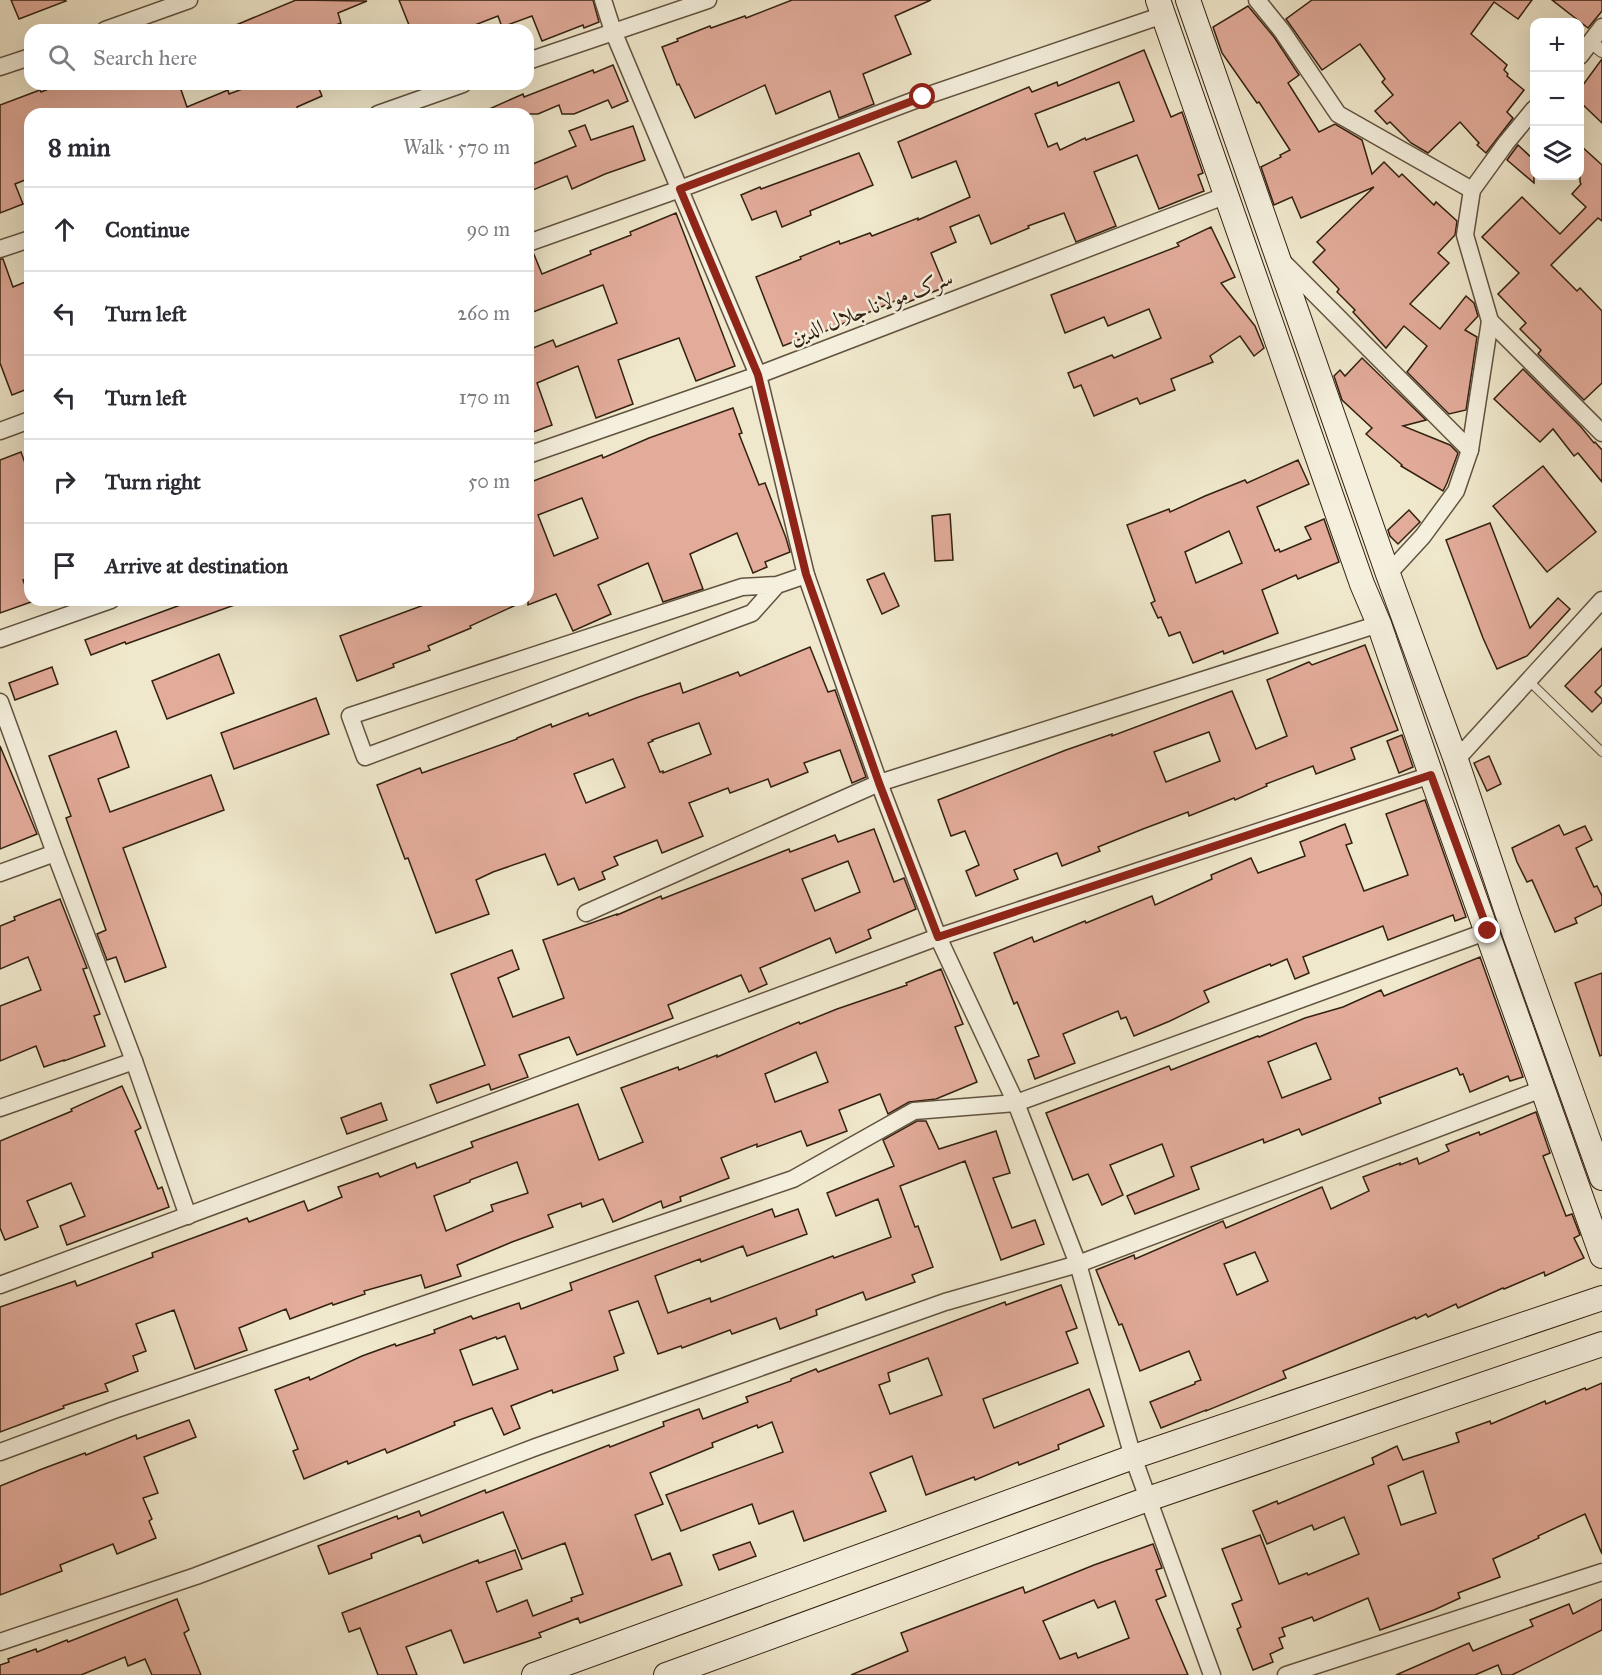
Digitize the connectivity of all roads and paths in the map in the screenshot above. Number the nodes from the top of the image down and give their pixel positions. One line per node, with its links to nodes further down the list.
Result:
1 (189, 0): 7 (street)
2 (603, 0): 9 (street)
3 (708, 0): 9 (street)
4 (1188, 0): 20 (main road)
5 (1257, 0): 18 (street)
6 (1160, 8): 17 (street); 19 (main road)
7 (122, 24)
8 (1602, 27): 10 (street)
9 (613, 31): 12 (street); 17 (street)
10 (1597, 47)
11 (24, 59): 13 (street)
12 (534, 59)
13 (0, 67)
14 (446, 90): 15 (street)
15 (395, 108)
16 (1530, 115): 18 (street)
17 (680, 189): 23 (street); 29 (street)
18 (1472, 190): 28 (street)
19 (1227, 195): 21 (main road); 29 (street, سرک مولانا جلال الدین)
20 (1269, 232): 21 (main road); 25 (main road)
21 (1243, 240): 27 (main road)
22 (24, 241): 24 (street)
23 (534, 241)
24 (0, 249)
25 (1278, 257): 26 (main road); 33 (street)
26 (1287, 282): 27 (main road); 36 (main road)
27 (1260, 290): 40 (main road)
28 (1490, 321): 32 (street); 33 (street)
29 (758, 375): 34 (street, سرک مولانا جلال الدین); 35 (street)
30 (24, 422): 31 (street)
31 (0, 431)
32 (1602, 433)
33 (1470, 450): 36 (street)
34 (534, 453)
35 (806, 574): 37 (street); 47 (street)
36 (1388, 574): 45 (main road)
37 (777, 585): 37 (street)
38 (1602, 600): 42 (street)
39 (94, 606): 41 (street)
40 (1379, 624): 46 (main road); 47 (street)
41 (0, 639)
42 (1528, 681): 44 (lane); 45 (street)
43 (0, 702): 48 (street)
44 (1602, 752)
45 (1456, 760): 57 (main road)
46 (1431, 775): 51 (main road); 52 (street)
47 (879, 783): 50 (street); 52 (street)
48 (55, 854): 49 (street); 53 (street)
49 (0, 873)
50 (586, 914)
51 (1488, 931): 54 (main road); 55 (street)
52 (938, 937): 55 (street); 58 (street)
53 (134, 1061): 56 (street); 58 (street)
54 (1542, 1089): 59 (main road); 60 (street)
55 (1016, 1103): 60 (street); 64 (street)
56 (0, 1108)
57 (1602, 1178)
58 (188, 1216): 61 (street)
59 (1602, 1256)
60 (1078, 1264): 65 (street); 68 (street)
61 (0, 1285)
62 (1602, 1298): 65 (main road)
63 (1602, 1344): 66 (main road)
64 (0, 1452)
65 (1133, 1457): 66 (street); 69 (main road)
66 (1148, 1498): 70 (main road); 71 (street)
67 (1602, 1572): 72 (street)
68 (0, 1642)
69 (534, 1675)
70 (666, 1675)
71 (1212, 1675)
72 (1286, 1675)

